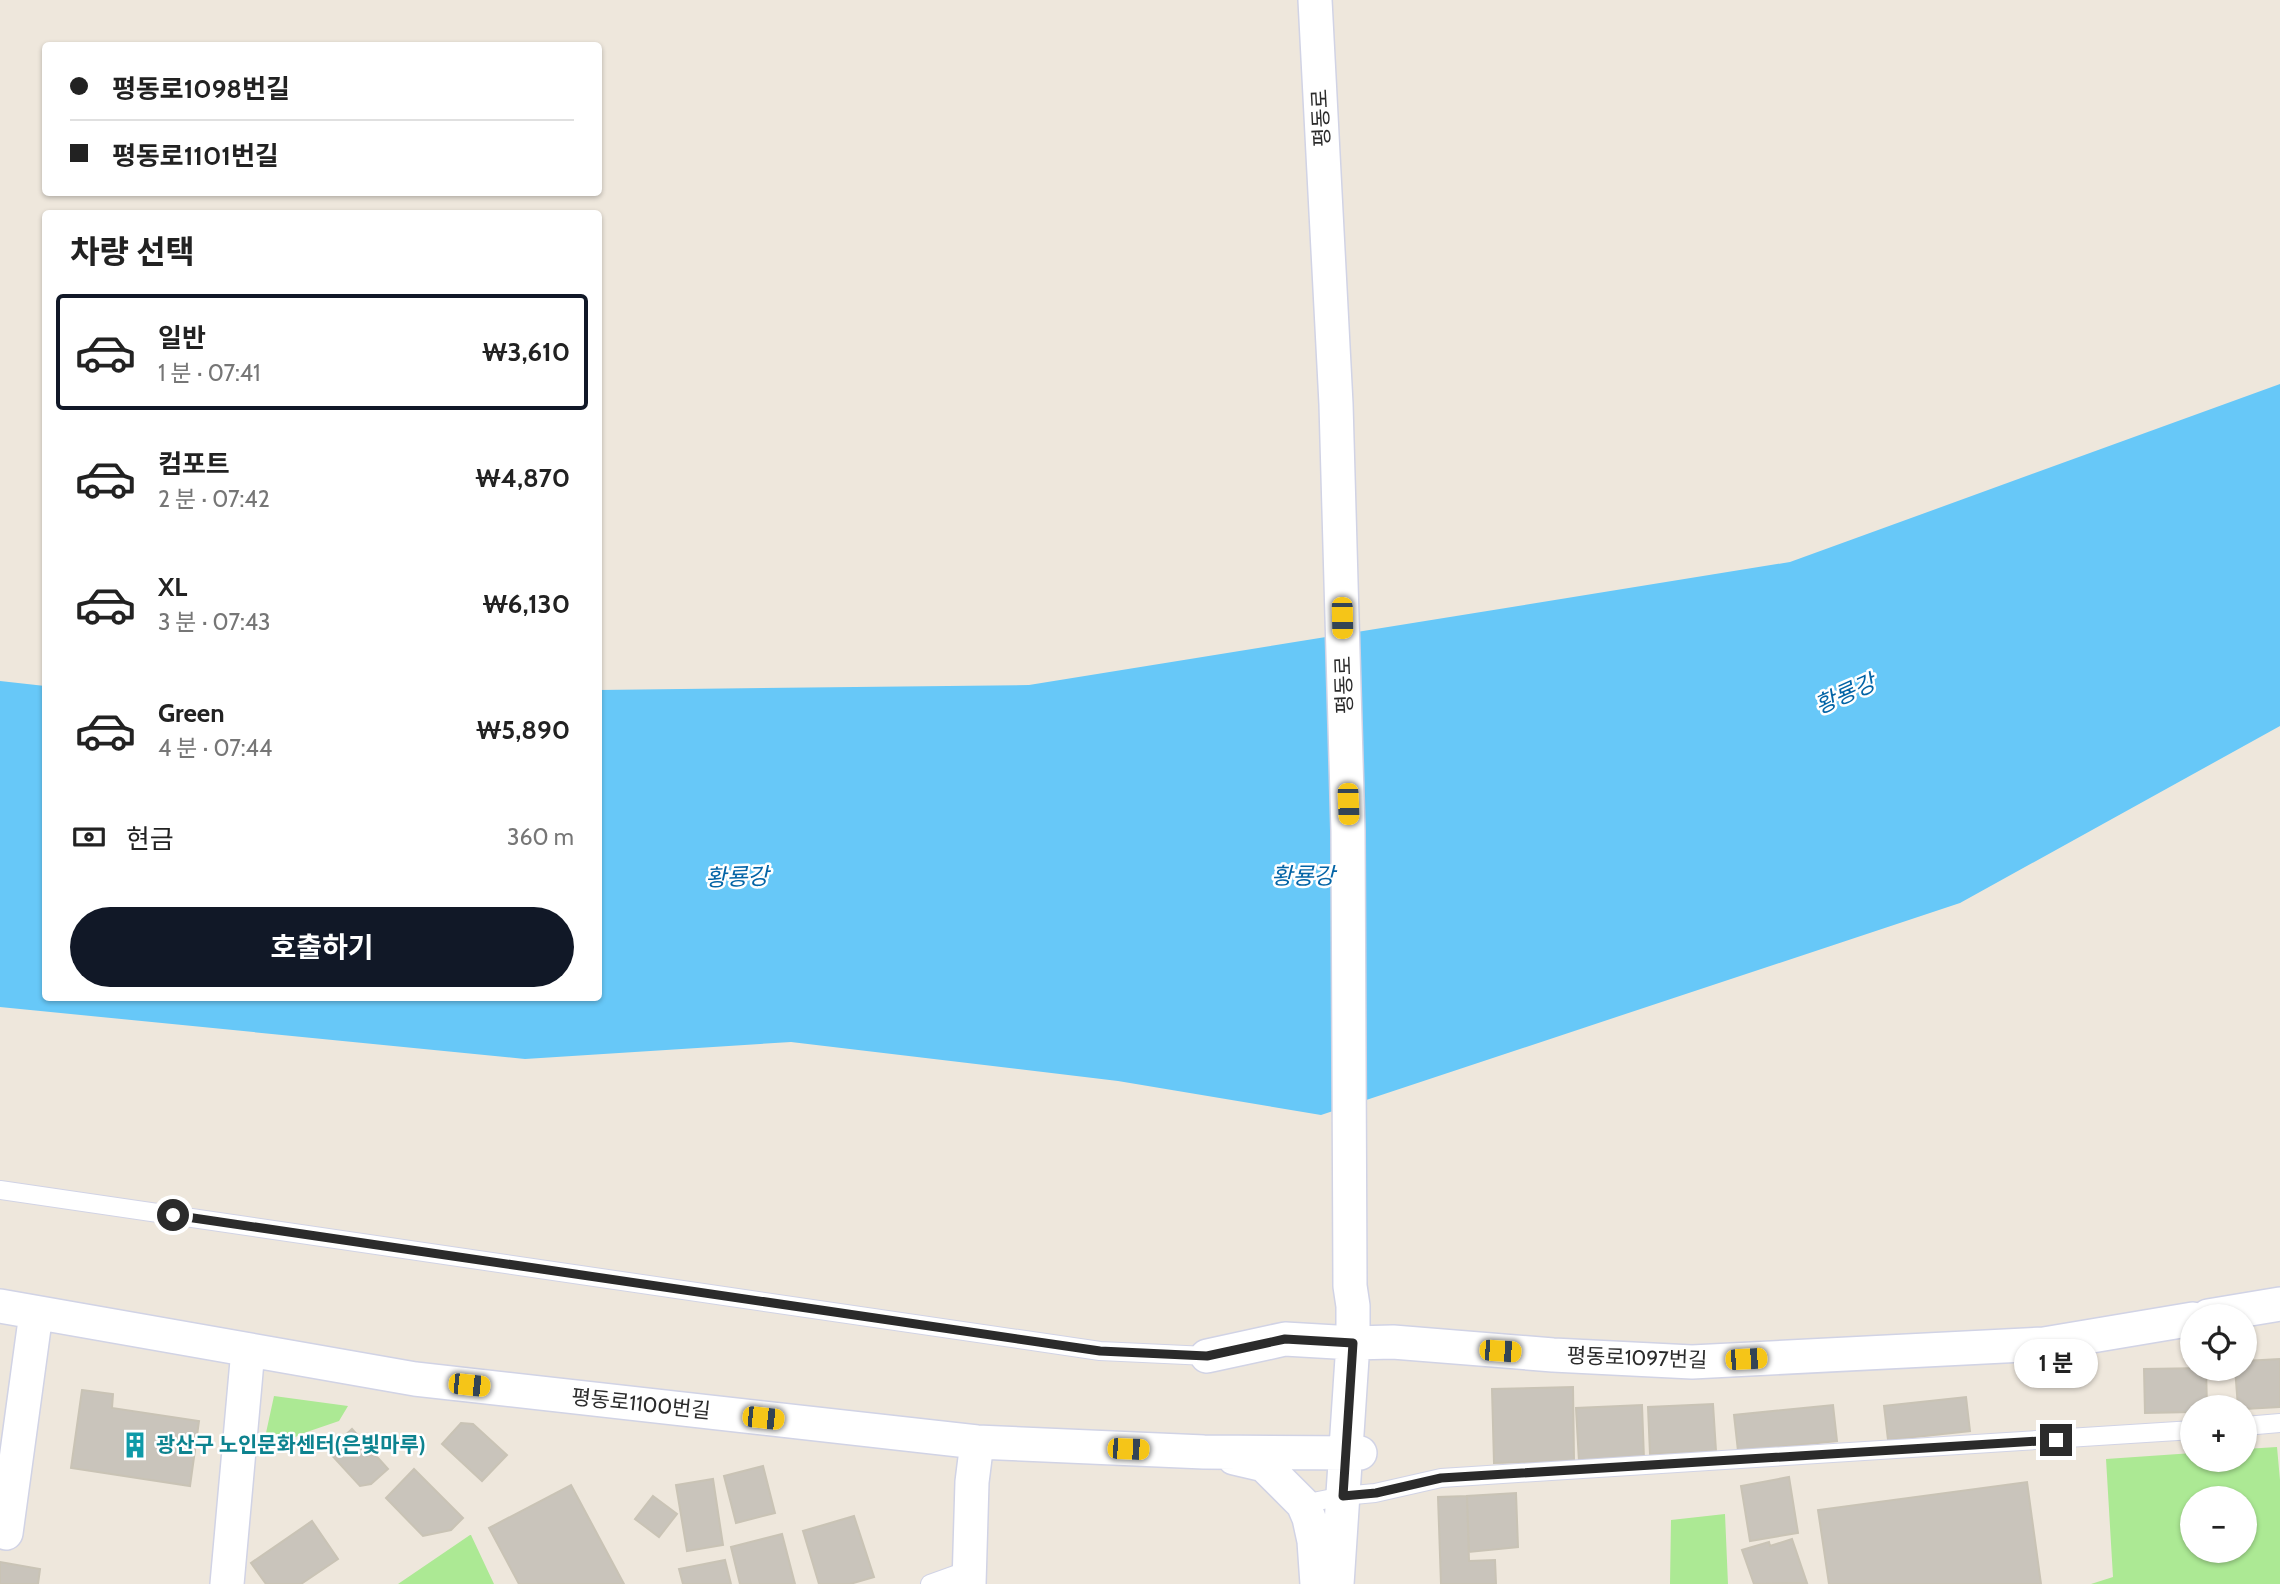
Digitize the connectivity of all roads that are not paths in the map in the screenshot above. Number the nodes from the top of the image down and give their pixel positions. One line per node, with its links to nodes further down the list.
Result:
1 (1315, 0): 8 (street, 평동로)
2 (0, 1190): 10 (lane)
3 (2280, 1304): 5 (street)
4 (0, 1306): 6 (street, 평동로1100번길)
5 (2257, 1308)
6 (36, 1313): 9 (street, 평동로1100번길); 19 (street)
7 (2180, 1321): 8 (street, 평동로1097번길)
8 (1356, 1343): 10 (street, 평동로1097번길); 16 (street, 평동로)
9 (248, 1350): 14 (street, 평동로1100번길); 21 (street)
10 (1207, 1356)
11 (2280, 1423): 12 (lane)
12 (2257, 1425)
13 (2180, 1431): 17 (lane)
14 (977, 1442): 15 (street, 평동로1100번길); 20 (street)
15 (1204, 1452): 16 (street, 평동로1100번길); 18 (street)
16 (1353, 1452): 17 (street, 평동로)
17 (1352, 1495): 18 (lane); 24 (street, 평동로); 25 (street, 평동로)
18 (1303, 1504): 23 (street)
19 (6, 1532)
20 (969, 1577): 22 (lane)
21 (227, 1584)
22 (930, 1584)
23 (1317, 1584)
24 (1337, 1584)
25 (1359, 1584)

